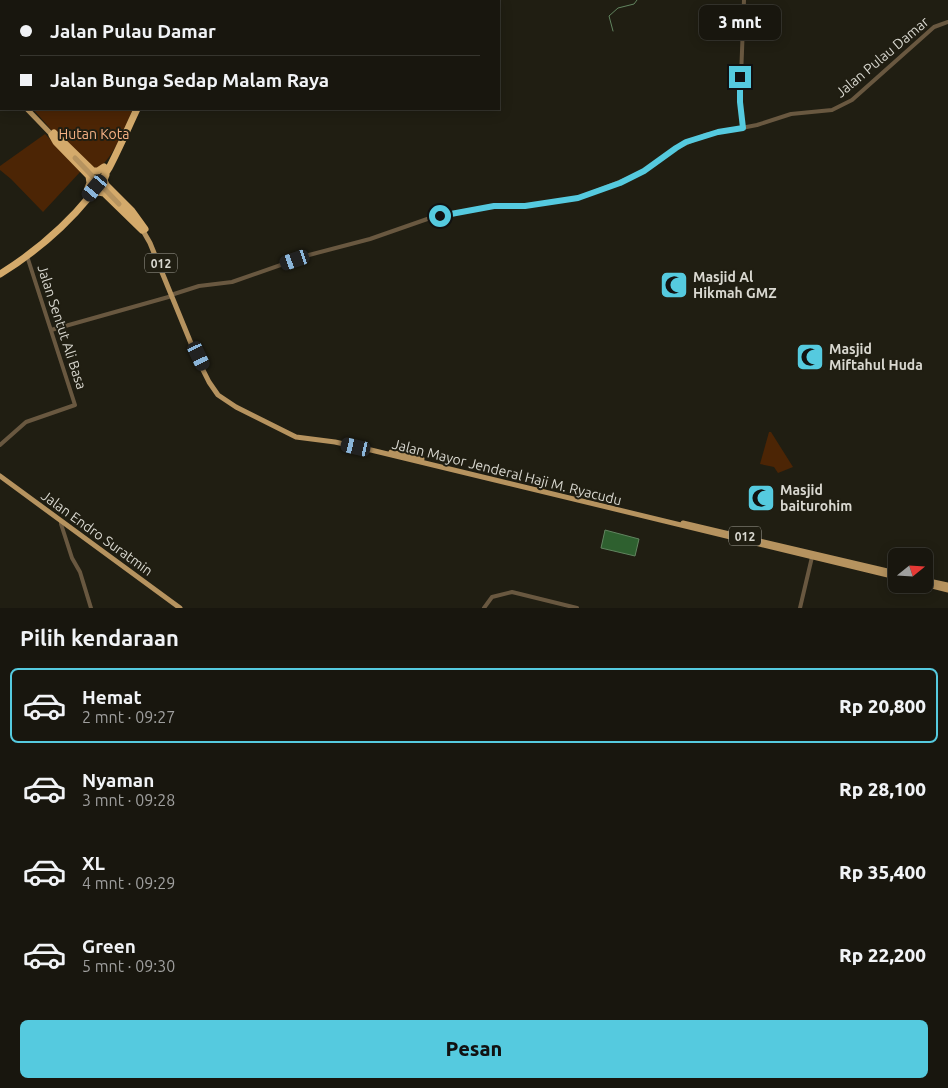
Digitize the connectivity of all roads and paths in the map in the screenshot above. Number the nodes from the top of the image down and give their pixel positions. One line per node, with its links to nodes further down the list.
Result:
1 (744, 0): 6 (street)
2 (948, 22): 6 (street, Jalan Pulau Damar)
3 (30, 110): 7 (main road, Jalan Mayor Jenderal Haji M. Ryacudu)
4 (133, 110): 8 (highway)
5 (136, 110): 8 (highway)
6 (743, 128): 16 (street, Jalan Pulau Damar)
7 (53, 134): 9 (highway); 13 (main road, Jalan Mayor Jenderal Haji M. Ryacudu / 012, bridge)
8 (107, 167): 9 (highway); 10 (highway); 11 (highway)
9 (91, 173): 11 (highway)
10 (106, 185): 12 (highway); 13 (highway)
11 (86, 195): 12 (highway); 14 (highway); 15 (highway)
12 (108, 196): 13 (highway)
13 (145, 231): 16 (main road, Jalan Mayor Jenderal Haji M. Ryacudu / 012)
14 (27, 256): 15 (highway); 17 (street, Jalan Sentut Ali Basa)
15 (0, 272)
16 (173, 295): 17 (street, Jalan Pulau Damar); 20 (main road, Jalan Mayor Jenderal Haji M. Ryacudu / 012)
17 (51, 330): 18 (street, Jalan Sentut Ali Basa)
18 (0, 445)
19 (0, 476): 22 (main road, Jalan Endro Suratmin)
20 (531, 488): 21 (main road, Jalan Mayor Jenderal Haji M. Ryacudu / 012); 21 (main road, Jalan Mayor Jenderal Haji M. Ryacudu)
21 (633, 513): 23 (main road, Jalan Mayor Jenderal Haji M. Ryacudu / 012); 23 (main road, Jalan Mayor Jenderal Haji M. Ryacudu / 012)
22 (61, 521): 32 (street); 33 (main road, Jalan Endro Suratmin)
23 (771, 545): 24 (main road, Jalan Mayor Jenderal Haji M. Ryacudu / 012)
24 (778, 547): 25 (main road, Jalan Mayor Jenderal Haji M. Ryacudu / 012); 26 (main road, Jalan Mayor Jenderal Haji M. Ryacudu / 012)
25 (812, 557): 27 (main road, Jalan Mayor Jenderal Haji M. Ryacudu / 012); 36 (street)
26 (888, 571)
27 (888, 575)
28 (933, 583): 30 (main road)
29 (933, 585): 31 (main road)
30 (948, 585)
31 (948, 590)
32 (91, 608)
33 (180, 608)
34 (484, 608): 35 (street)
35 (577, 608)
36 (800, 608)

